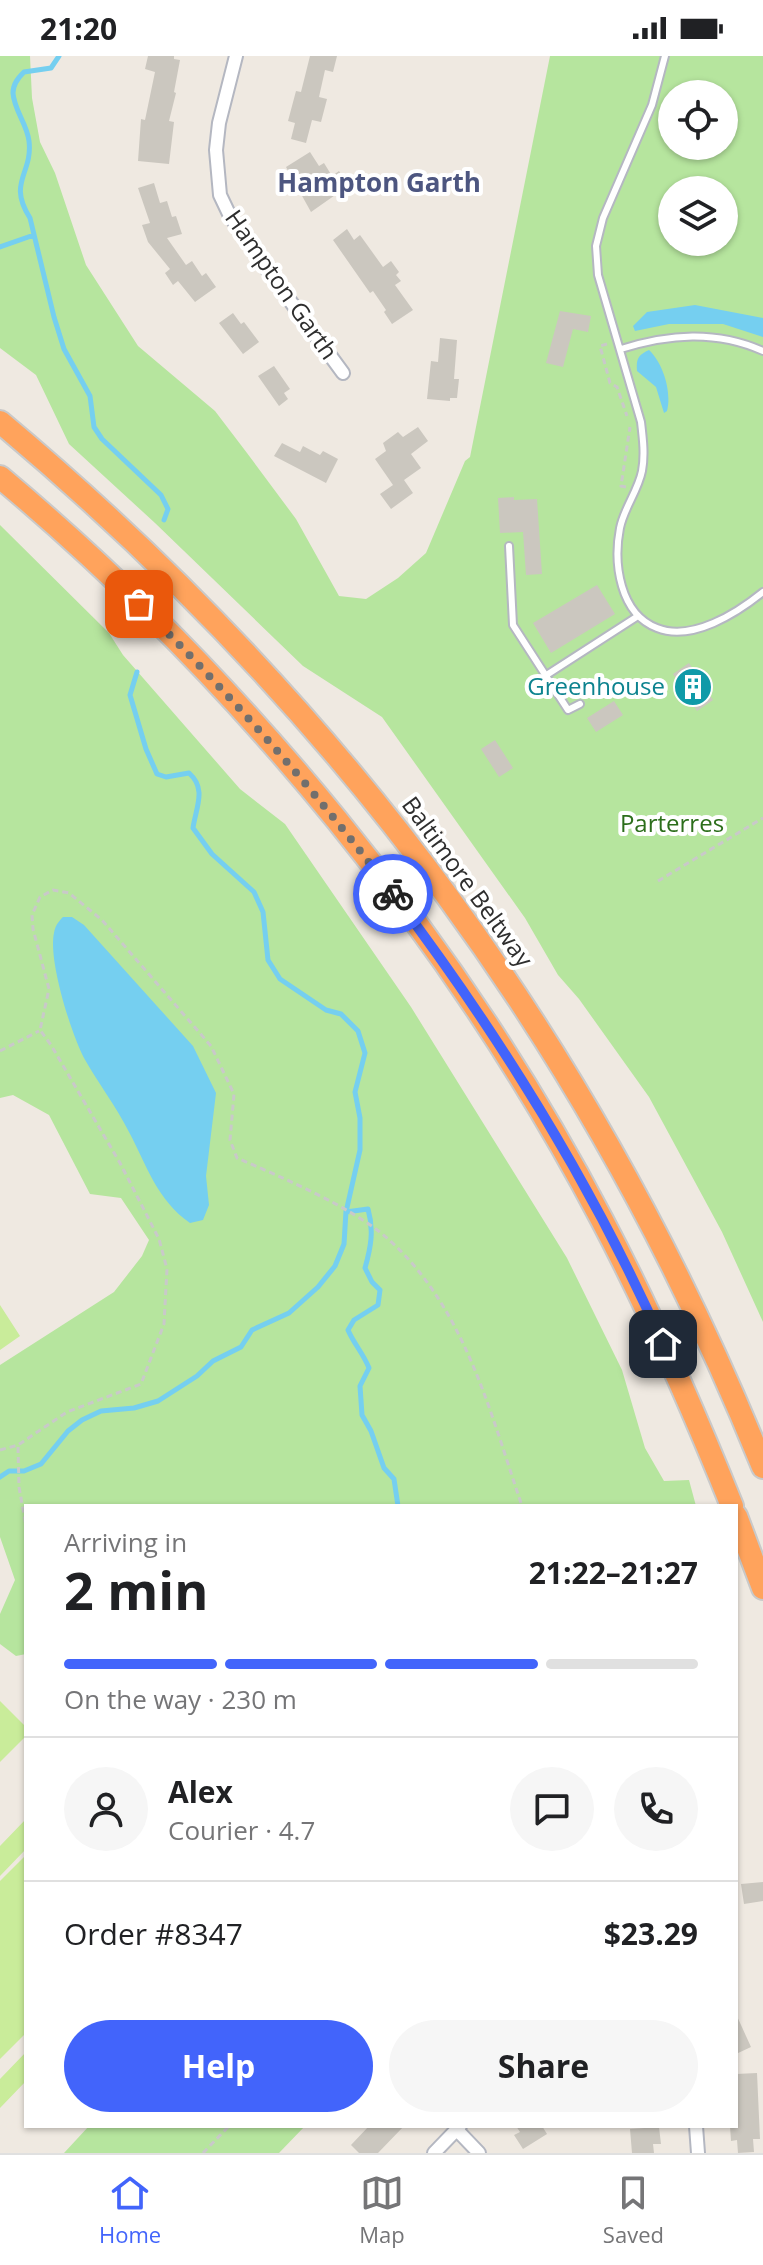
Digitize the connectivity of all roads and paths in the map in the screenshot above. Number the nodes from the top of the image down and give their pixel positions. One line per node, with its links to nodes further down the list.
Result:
1 (236, 56): 6 (street, Hampton Garth)
2 (665, 56): 3 (lane)
3 (618, 341): 4 (lane); 9 (path)
4 (621, 349): 5 (lane); 9 (lane)
5 (763, 351)
6 (343, 373)
7 (0, 422): 21 (highway, Baltimore Beltway)
8 (0, 477): 23 (highway)
9 (635, 490): 12 (lane)
10 (509, 546): 13 (lane)
11 (763, 592): 12 (lane)
12 (638, 616): 13 (lane)
13 (545, 676): 14 (lane)
14 (580, 704)
15 (763, 818): 16 (path)
16 (658, 881)
17 (40, 1030): 18 (path); 19 (path); 22 (path)
18 (0, 1051)
19 (18, 1445): 20 (path); 24 (path)
20 (0, 1450)
21 (763, 1467)
22 (521, 1504)
23 (731, 1504)
24 (24, 1516)
25 (738, 1521): 26 (highway)
26 (763, 1588)
27 (227, 2128): 30 (path)
28 (458, 2128): 31 (street); 32 (street)
29 (696, 2128): 33 (street)
30 (203, 2153)
31 (434, 2153)
32 (479, 2153)
33 (698, 2153)

